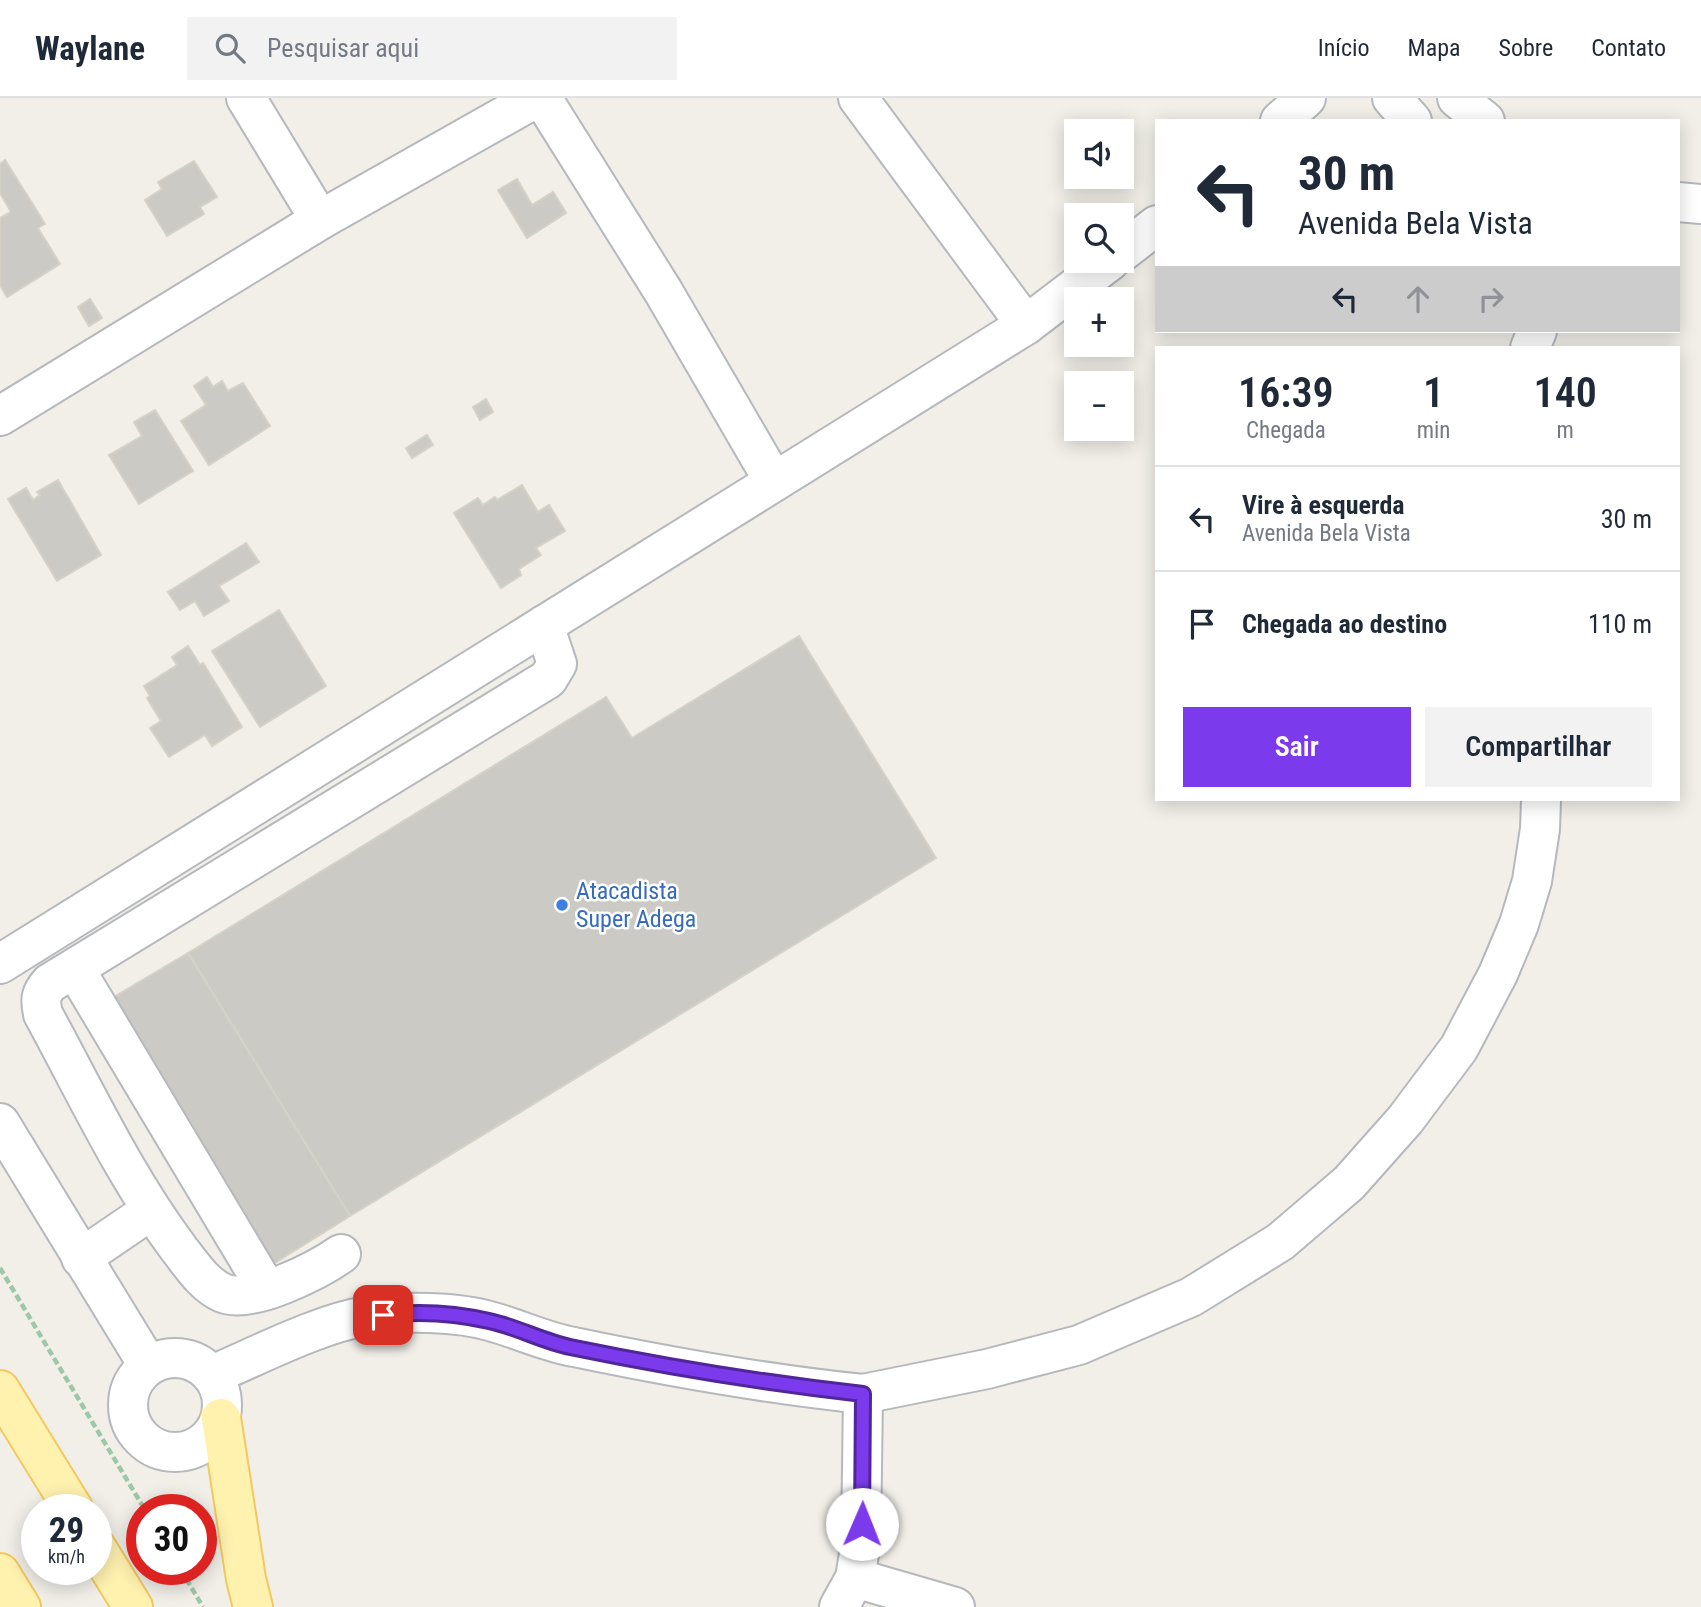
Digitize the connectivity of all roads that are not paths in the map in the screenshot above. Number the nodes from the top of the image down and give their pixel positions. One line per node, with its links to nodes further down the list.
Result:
1 (246, 98): 13 (street)
2 (536, 98): 13 (street)
3 (542, 98): 19 (street)
4 (858, 98): 17 (street)
5 (1306, 98): 8 (street)
6 (1392, 98): 9 (street)
7 (1457, 98): 10 (street)
8 (1282, 119)
9 (1410, 119)
10 (1483, 119)
11 (1680, 202): 12 (street)
12 (1701, 204)
13 (320, 220): 18 (street)
14 (1155, 226): 15 (street)
15 (1134, 242)
16 (1094, 273): 17 (street)
17 (1026, 325): 19 (street)
18 (0, 416)
19 (774, 480): 20 (street)
20 (544, 625): 22 (street); 23 (street)
21 (1541, 801): 32 (street)
22 (0, 964)
23 (75, 969): 25 (street); 28 (street)
24 (0, 1123): 27 (street)
25 (150, 1211): 27 (street); 28 (street)
26 (341, 1254): 28 (street)
27 (81, 1258): 29 (street)
28 (268, 1290)
29 (148, 1365): 30 (street); 33 (street)
30 (212, 1375): 32 (street); 33 (street)
31 (0, 1390): 34 (main road)
32 (863, 1394): 37 (street)
33 (221, 1418): 40 (main road)
34 (64, 1494)
35 (0, 1573): 38 (main road)
36 (112, 1573): 39 (main road)
37 (847, 1593): 41 (street)
38 (21, 1607)
39 (133, 1607)
40 (253, 1607)
41 (955, 1607)

